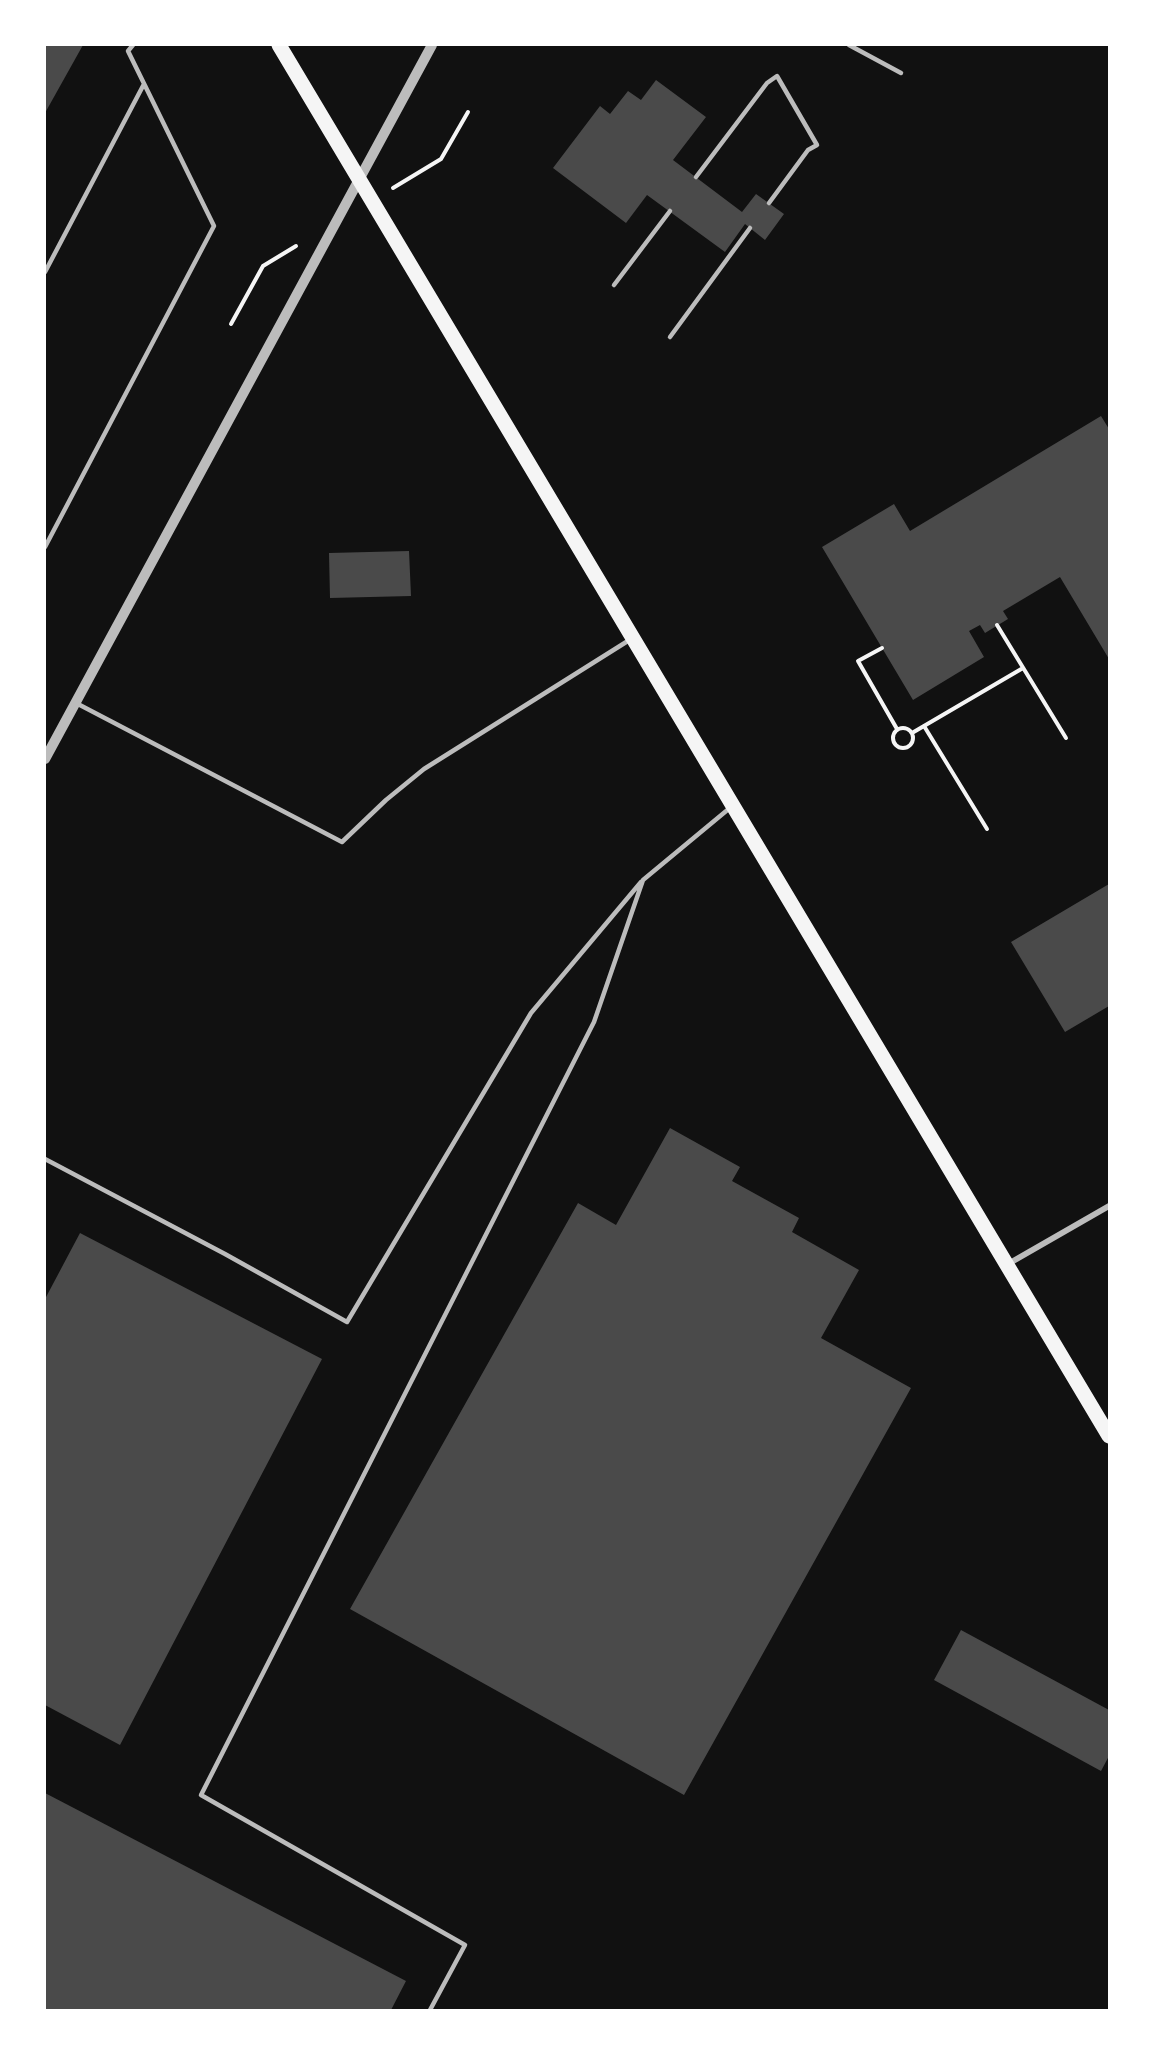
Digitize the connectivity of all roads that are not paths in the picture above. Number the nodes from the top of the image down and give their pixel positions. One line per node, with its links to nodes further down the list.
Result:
1 (133, 45): 6 (lane)
2 (279, 45): 8 (main road)
3 (432, 45): 8 (street)
4 (849, 45): 5 (lane)
5 (901, 73)
6 (144, 84): 12 (lane); 15 (lane)
7 (696, 177): 9 (lane)
8 (359, 178): 16 (main road); 17 (street)
9 (769, 203)
10 (670, 211): 13 (lane)
11 (750, 228): 14 (lane)
12 (45, 272)
13 (614, 285)
14 (670, 337)
15 (45, 547)
16 (633, 638): 17 (lane); 19 (main road)
17 (76, 703): 18 (street)
18 (45, 759)
19 (733, 805): 20 (lane); 23 (main road)
20 (643, 880): 21 (lane); 25 (lane)
21 (45, 1159)
22 (1109, 1206): 23 (street)
23 (1007, 1265): 24 (main road)
24 (1109, 1436)
25 (430, 2010)

